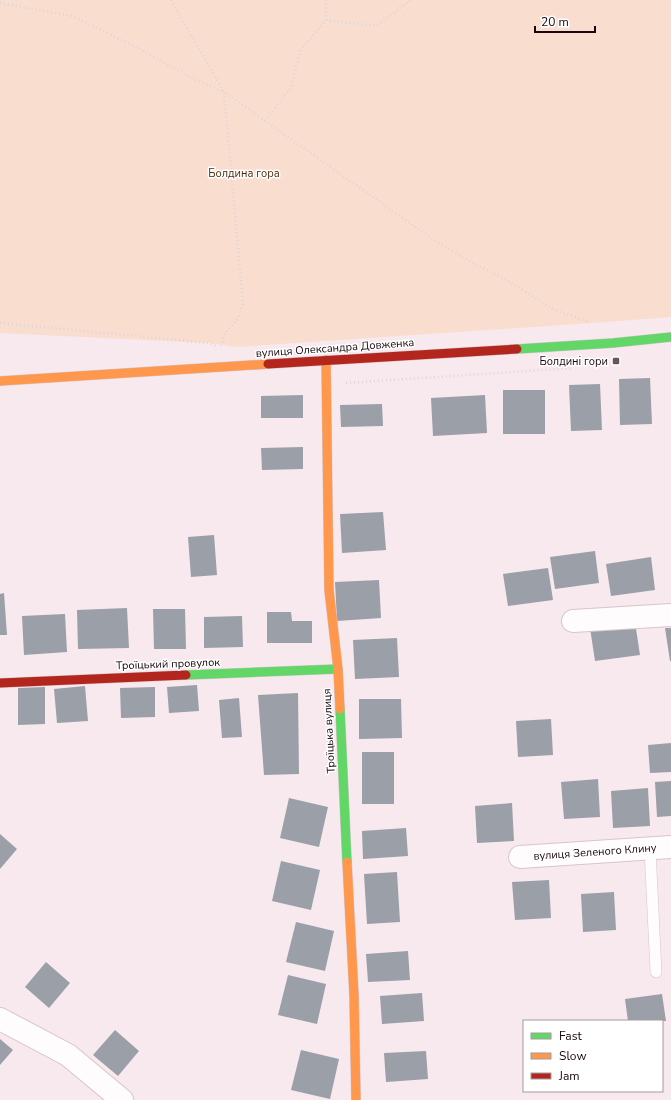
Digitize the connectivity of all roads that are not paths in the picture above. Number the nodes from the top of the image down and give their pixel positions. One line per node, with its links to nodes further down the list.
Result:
1 (671, 337): 2 (street, вулиця Олександра Довженка)
2 (326, 360): 3 (street, вулиця Олександра Довженка); 6 (street, Троїцька вулиця)
3 (0, 381)
4 (671, 615): 5 (street)
5 (573, 621)
6 (338, 669): 7 (street, Троїцький провулок); 14 (street, Троїцька вулиця)
7 (0, 683)
8 (671, 847): 9 (street, вулиця Зеленого Клину)
9 (650, 849): 10 (street, вулиця Зеленого Клину); 11 (lane)
10 (520, 857)
11 (656, 972)
12 (0, 1019): 13 (street)
13 (122, 1100)
14 (356, 1100)

